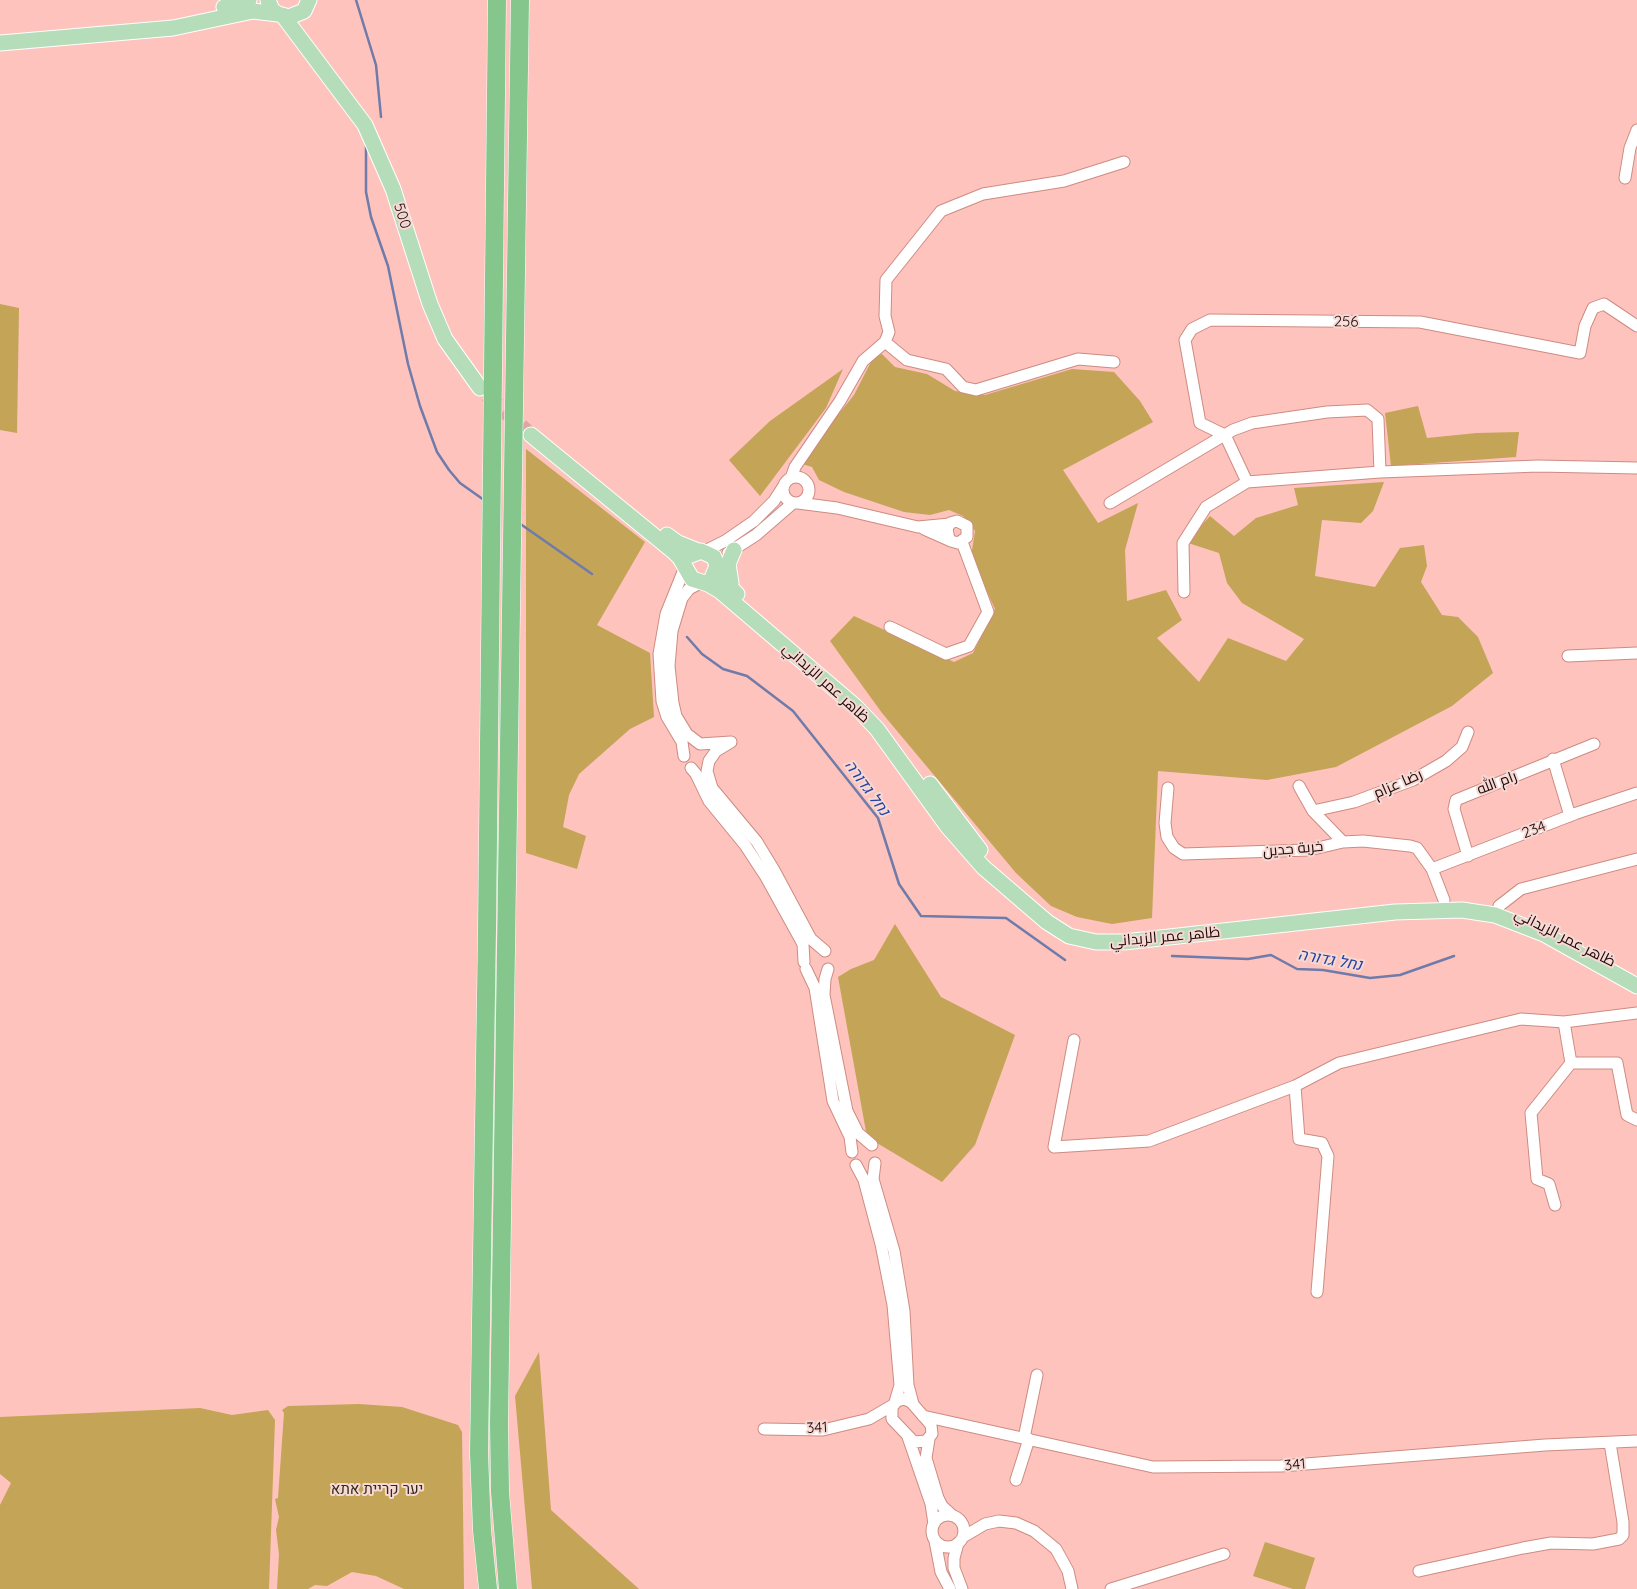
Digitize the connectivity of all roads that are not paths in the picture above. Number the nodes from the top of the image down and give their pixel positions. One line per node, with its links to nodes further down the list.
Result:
1 (248, 0): 7 (main road)
2 (268, 0): 6 (main road, 500)
3 (497, 0): 82 (highway)
4 (520, 0): 92 (highway)
5 (308, 3): 6 (main road); 9 (main road, 500)
6 (281, 15): 8 (main road); 9 (main road, 500)
7 (0, 36)
8 (0, 43)
9 (310, 51): 16 (main road, 500)
10 (1637, 130): 12 (street)
11 (1124, 162): 14 (street)
12 (1625, 178)
13 (1637, 326): 18 (street, 256)
14 (885, 342): 15 (street); 23 (street)
15 (1114, 362)
16 (480, 388)
17 (531, 435): 21 (main road)
18 (1225, 435): 20 (street); 22 (street); 26 (street)
19 (1637, 468): 20 (street)
20 (1380, 472): 22 (street)
21 (578, 474): 33 (main road); 34 (main road)
22 (1247, 482): 37 (street)
23 (787, 483): 24 (street); 25 (street); 33 (street)
24 (809, 490): 25 (street); 27 (street)
25 (795, 503): 27 (street); 32 (street)
26 (1110, 503)
27 (837, 508): 29 (street)
28 (950, 524): 29 (street); 30 (street); 31 (street)
29 (918, 526): 30 (street)
30 (949, 539): 31 (street)
31 (962, 542): 39 (street)
32 (734, 550): 35 (street); 38 (main road)
33 (702, 551): 34 (main road); 35 (main road)
34 (686, 568): 36 (main road); 45 (street)
35 (717, 568): 36 (main road); 38 (main road, ظاهر عمر الزيداني)
36 (702, 582): 43 (street); 64 (main road, ظاهر عمر الزيداني)
37 (1184, 592)
38 (736, 593): 58 (main road, ظاهر عمر الزيداني)
39 (890, 626)
40 (1637, 653): 41 (street)
41 (1568, 656)
42 (1468, 732): 52 (street, رضا عزام)
43 (700, 744): 45 (street); 47 (street); 47 (street)
44 (1594, 744): 46 (street, رام الله)
45 (684, 756): 48 (street)
46 (1553, 759): 53 (street); 55 (street, رام الله)
47 (709, 761): 48 (street); 60 (street)
48 (691, 768): 61 (street)
49 (1299, 786): 52 (street)
50 (1168, 788): 54 (street, خربة جدين)
51 (1637, 793): 53 (street, 234)
52 (1313, 811): 54 (street)
53 (1570, 816): 55 (street, 234)
54 (1343, 842): 57 (street, خربة جدين)
55 (1468, 856): 57 (street, 234)
56 (1637, 859): 59 (street)
57 (1432, 869): 58 (street, خربة جدين)
58 (1444, 900): 59 (main road, ظاهر عمر الزيداني)
59 (1500, 906): 63 (main road, ظاهر عمر الزيداني)
60 (825, 951): 61 (street); 62 (street)
61 (805, 965): 62 (street); 72 (street)
62 (828, 970): 71 (street)
63 (1637, 975)
64 (1637, 986)
65 (1637, 1013): 66 (street)
66 (1564, 1022): 68 (street); 69 (street)
67 (1074, 1040): 69 (street)
68 (1571, 1063): 70 (street); 75 (street)
69 (1295, 1086): 76 (street)
70 (1637, 1120)
71 (872, 1145): 72 (street); 73 (street)
72 (852, 1152): 74 (street)
73 (875, 1163): 74 (street); 79 (street)
74 (856, 1165): 78 (street)
75 (1555, 1205)
76 (1316, 1292)
77 (1037, 1375): 88 (street)
78 (894, 1404): 79 (street); 81 (street); 83 (street)
79 (913, 1404): 80 (street)
80 (923, 1416): 84 (street, 341); 87 (street)
81 (869, 1418): 83 (street); 85 (street, 341)
82 (479, 1423): 100 (highway); 101 (highway)
83 (896, 1423): 86 (street)
84 (957, 1424): 87 (street); 88 (street, 341)
85 (764, 1428)
86 (908, 1437): 87 (street); 94 (street)
87 (930, 1437): 93 (street)
88 (1027, 1438): 90 (street, 341); 91 (street)
89 (1637, 1441): 90 (street, 341)
90 (1610, 1443): 99 (street)
91 (1016, 1480)
92 (500, 1492): 102 (highway); 103 (highway)
93 (955, 1517): 94 (street); 95 (street); 96 (street)
94 (934, 1524): 97 (street)
95 (985, 1524): 96 (street); 106 (street)
96 (961, 1540): 97 (street); 105 (street)
97 (935, 1541): 104 (street)
98 (1224, 1554): 107 (street)
99 (1419, 1571)
100 (479, 1589)
101 (488, 1589)
102 (508, 1589)
103 (514, 1589)
104 (950, 1589)
105 (962, 1589)
106 (1072, 1589)
107 (1111, 1589)

